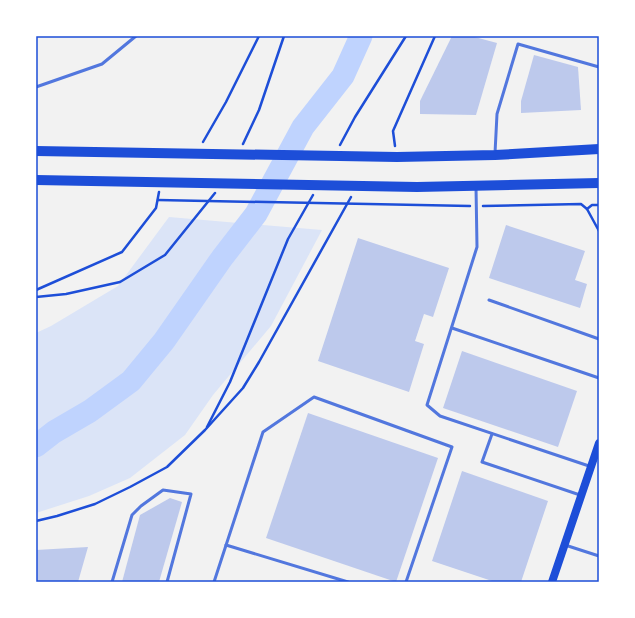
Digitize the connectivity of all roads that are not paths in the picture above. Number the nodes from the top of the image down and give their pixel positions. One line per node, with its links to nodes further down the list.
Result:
1 (136, 36): 3 (lane)
2 (599, 67): 6 (lane)
3 (36, 87)
4 (599, 149): 6 (main road)
5 (36, 150): 6 (main road)
6 (496, 155)
7 (36, 180): 9 (main road)
8 (599, 183): 9 (main road)
9 (476, 187): 11 (lane)
10 (489, 300): 12 (lane)
11 (452, 328): 13 (lane); 14 (lane)
12 (599, 339)
13 (599, 378)
14 (492, 434): 16 (lane); 17 (lane)
15 (599, 443): 16 (main road)
16 (591, 467): 17 (main road)
17 (581, 496): 19 (main road)
18 (226, 545): 23 (lane); 24 (lane); 25 (lane)
19 (565, 545): 20 (lane); 26 (main road)
20 (599, 556)
21 (112, 582): 22 (lane)
22 (167, 582)
23 (214, 582)
24 (348, 582)
25 (406, 582)
26 (552, 582)

